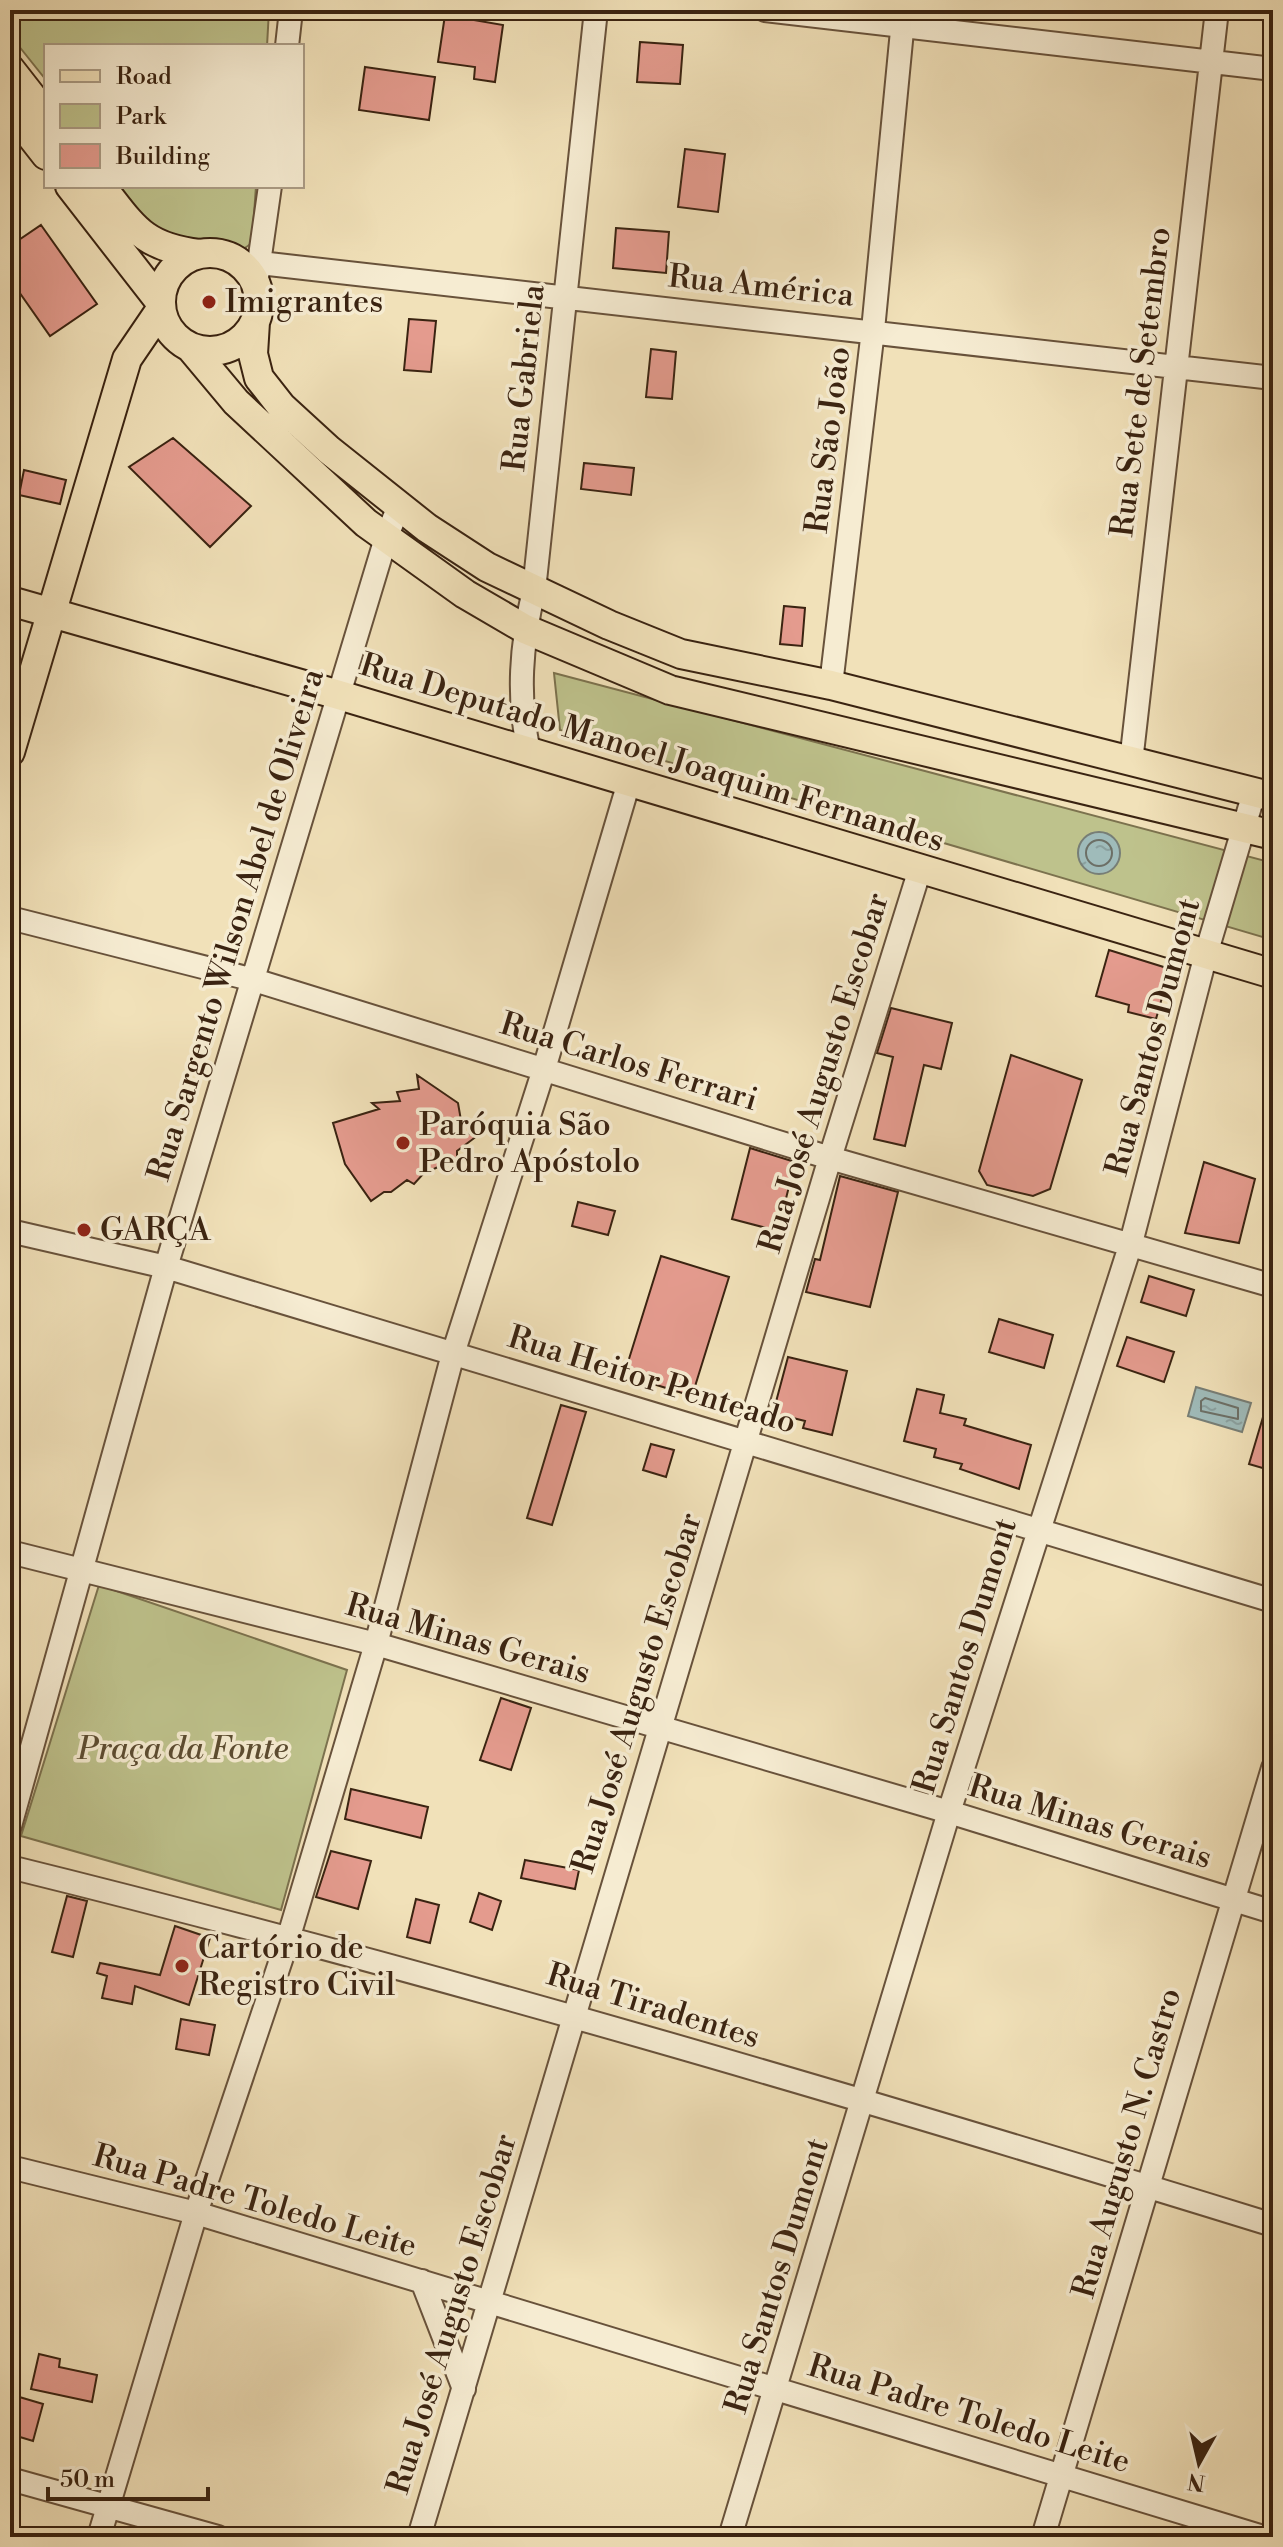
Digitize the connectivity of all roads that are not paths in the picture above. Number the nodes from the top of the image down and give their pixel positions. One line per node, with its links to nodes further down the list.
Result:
1 (291, 10): 6 (street)
2 (596, 10): 18 (street, Rua Gabriela)
3 (765, 10): 5 (street)
4 (1217, 10): 7 (street, Rua Sete de Setembro)
5 (903, 17): 7 (street); 21 (street, Rua São João)
6 (287, 44)
7 (1212, 62): 9 (street); 23 (street, Rua Sete de Setembro)
8 (10, 69): 11 (main road)
9 (1273, 69)
10 (10, 109): 12 (main road)
11 (44, 112)
12 (44, 152)
13 (72, 188): 19 (main road)
14 (103, 188): 16 (main road)
15 (270, 188): 17 (street)
16 (199, 254): 17 (main road); 19 (main road)
17 (253, 271): 18 (street, Rua América); 20 (main road)
18 (564, 298): 21 (street, Rua América); 27 (street, Rua Gabriela)
19 (161, 306): 22 (main road); 29 (main road)
20 (255, 322): 22 (main road); 25 (main road)
21 (873, 330): 23 (street, Rua América); 31 (street, Rua São João)
22 (190, 347): 26 (main road)
23 (1174, 368): 24 (street, Rua América); 35 (street, Rua Sete de Setembro)
24 (1273, 378)
25 (399, 506): 26 (street, Rua Sargento Wilson Abel de Oliveira); 27 (main road)
26 (386, 538): 30 (main road); 32 (street, Rua Sargento Wilson Abel de Oliveira)
27 (534, 590): 30 (street, Rua Gabriela); 31 (main road)
28 (10, 601): 29 (main road, Rua Deputado Manoel Joaquim Fernandes)
29 (49, 613): 32 (main road, Rua Deputado Manoel Joaquim Fernandes); 33 (main road)
30 (525, 629): 34 (street, Rua Gabriela); 38 (main road)
31 (831, 685): 35 (main road)
32 (339, 695): 34 (main road, Rua Deputado Manoel Joaquim Fernandes); 44 (street, Rua Sargento Wilson Abel de Oliveira)
33 (10, 752)
34 (529, 752): 36 (main road, Rua Deputado Manoel Joaquim Fernandes)
35 (1131, 762): 37 (main road)
36 (629, 782): 40 (main road, Rua Deputado Manoel Joaquim Fernandes); 45 (street)
37 (1264, 795): 38 (street, Rua Santos Dumont)
38 (1244, 828): 39 (main road); 42 (street, Rua Santos Dumont)
39 (1273, 835)
40 (920, 869): 42 (main road, Rua Deputado Manoel Joaquim Fernandes); 46 (street, Rua José Augusto Escobar)
41 (10, 918): 44 (street, Rua Carlos Ferrari)
42 (1206, 954): 43 (main road, Rua Deputado Manoel Joaquim Fernandes); 48 (street, Rua Santos Dumont)
43 (1273, 974)
44 (254, 980): 45 (street, Rua Carlos Ferrari); 49 (street, Rua Sargento Wilson Abel de Oliveira)
45 (544, 1069): 46 (street, Rua Carlos Ferrari); 51 (street)
46 (830, 1158): 48 (street, Rua Carlos Ferrari); 52 (street, Rua José Augusto Escobar)
47 (10, 1231): 49 (street, Rua Heitor Penteado)
48 (1131, 1243): 50 (street, Rua Carlos Ferrari); 53 (street, Rua Santos Dumont)
49 (166, 1267): 51 (street, Rua Heitor Penteado); 55 (street, Rua Sargento Wilson Abel de Oliveira)
50 (1273, 1286)
51 (453, 1354): 52 (street, Rua Heitor Penteado); 57 (street)
52 (746, 1442): 53 (street, Rua Heitor Penteado); 58 (street, Rua José Augusto Escobar)
53 (1038, 1530): 56 (street, Rua Heitor Penteado); 60 (street, Rua Santos Dumont)
54 (10, 1552): 55 (street, Rua Minas Gerais)
55 (83, 1573): 57 (street, Rua Minas Gerais); 61 (street, Rua Sargento Wilson Abel de Oliveira)
56 (1273, 1601)
57 (376, 1644): 58 (street, Rua Minas Gerais); 65 (street)
58 (661, 1727): 60 (street, Rua Minas Gerais); 66 (street, Rua José Augusto Escobar)
59 (1273, 1768): 63 (street, Rua Augusto N. Castro)
60 (949, 1812): 63 (street, Rua Minas Gerais); 67 (street, Rua Santos Dumont)
61 (10, 1826)
62 (10, 1867): 65 (street, Rua Tiradentes)
63 (1232, 1899): 64 (street, Rua Minas Gerais); 69 (street, Rua Augusto N. Castro)
64 (1273, 1912)
65 (289, 1936): 66 (street, Rua Tiradentes); 70 (street)
66 (573, 2014): 67 (street, Rua Tiradentes); 73 (street, Rua José Augusto Escobar)
67 (863, 2102): 69 (street, Rua Tiradentes); 75 (street, Rua Santos Dumont)
68 (10, 2167): 70 (street, Rua Padre Toledo Leite)
69 (1149, 2187): 71 (street, Rua Tiradentes); 76 (street, Rua Augusto N. Castro)
70 (196, 2213): 72 (street, Rua Padre Toledo Leite); 78 (street)
71 (1273, 2225)
72 (422, 2281): 73 (street, Rua Padre Toledo Leite); 74 (street)
73 (491, 2302): 74 (street, Rua José Augusto Escobar); 75 (street, Rua Padre Toledo Leite)
74 (464, 2389): 81 (street, Rua José Augusto Escobar)
75 (776, 2389): 76 (street, Rua Padre Toledo Leite); 82 (street, Rua Santos Dumont)
76 (1062, 2475): 83 (street, Rua Augusto N. Castro); 84 (street, Rua Padre Toledo Leite)
77 (10, 2479): 78 (street)
78 (108, 2504): 79 (street); 80 (street)
79 (99, 2537)
80 (218, 2537)
81 (419, 2537)
82 (730, 2537)
83 (1043, 2537)
84 (1263, 2537)

